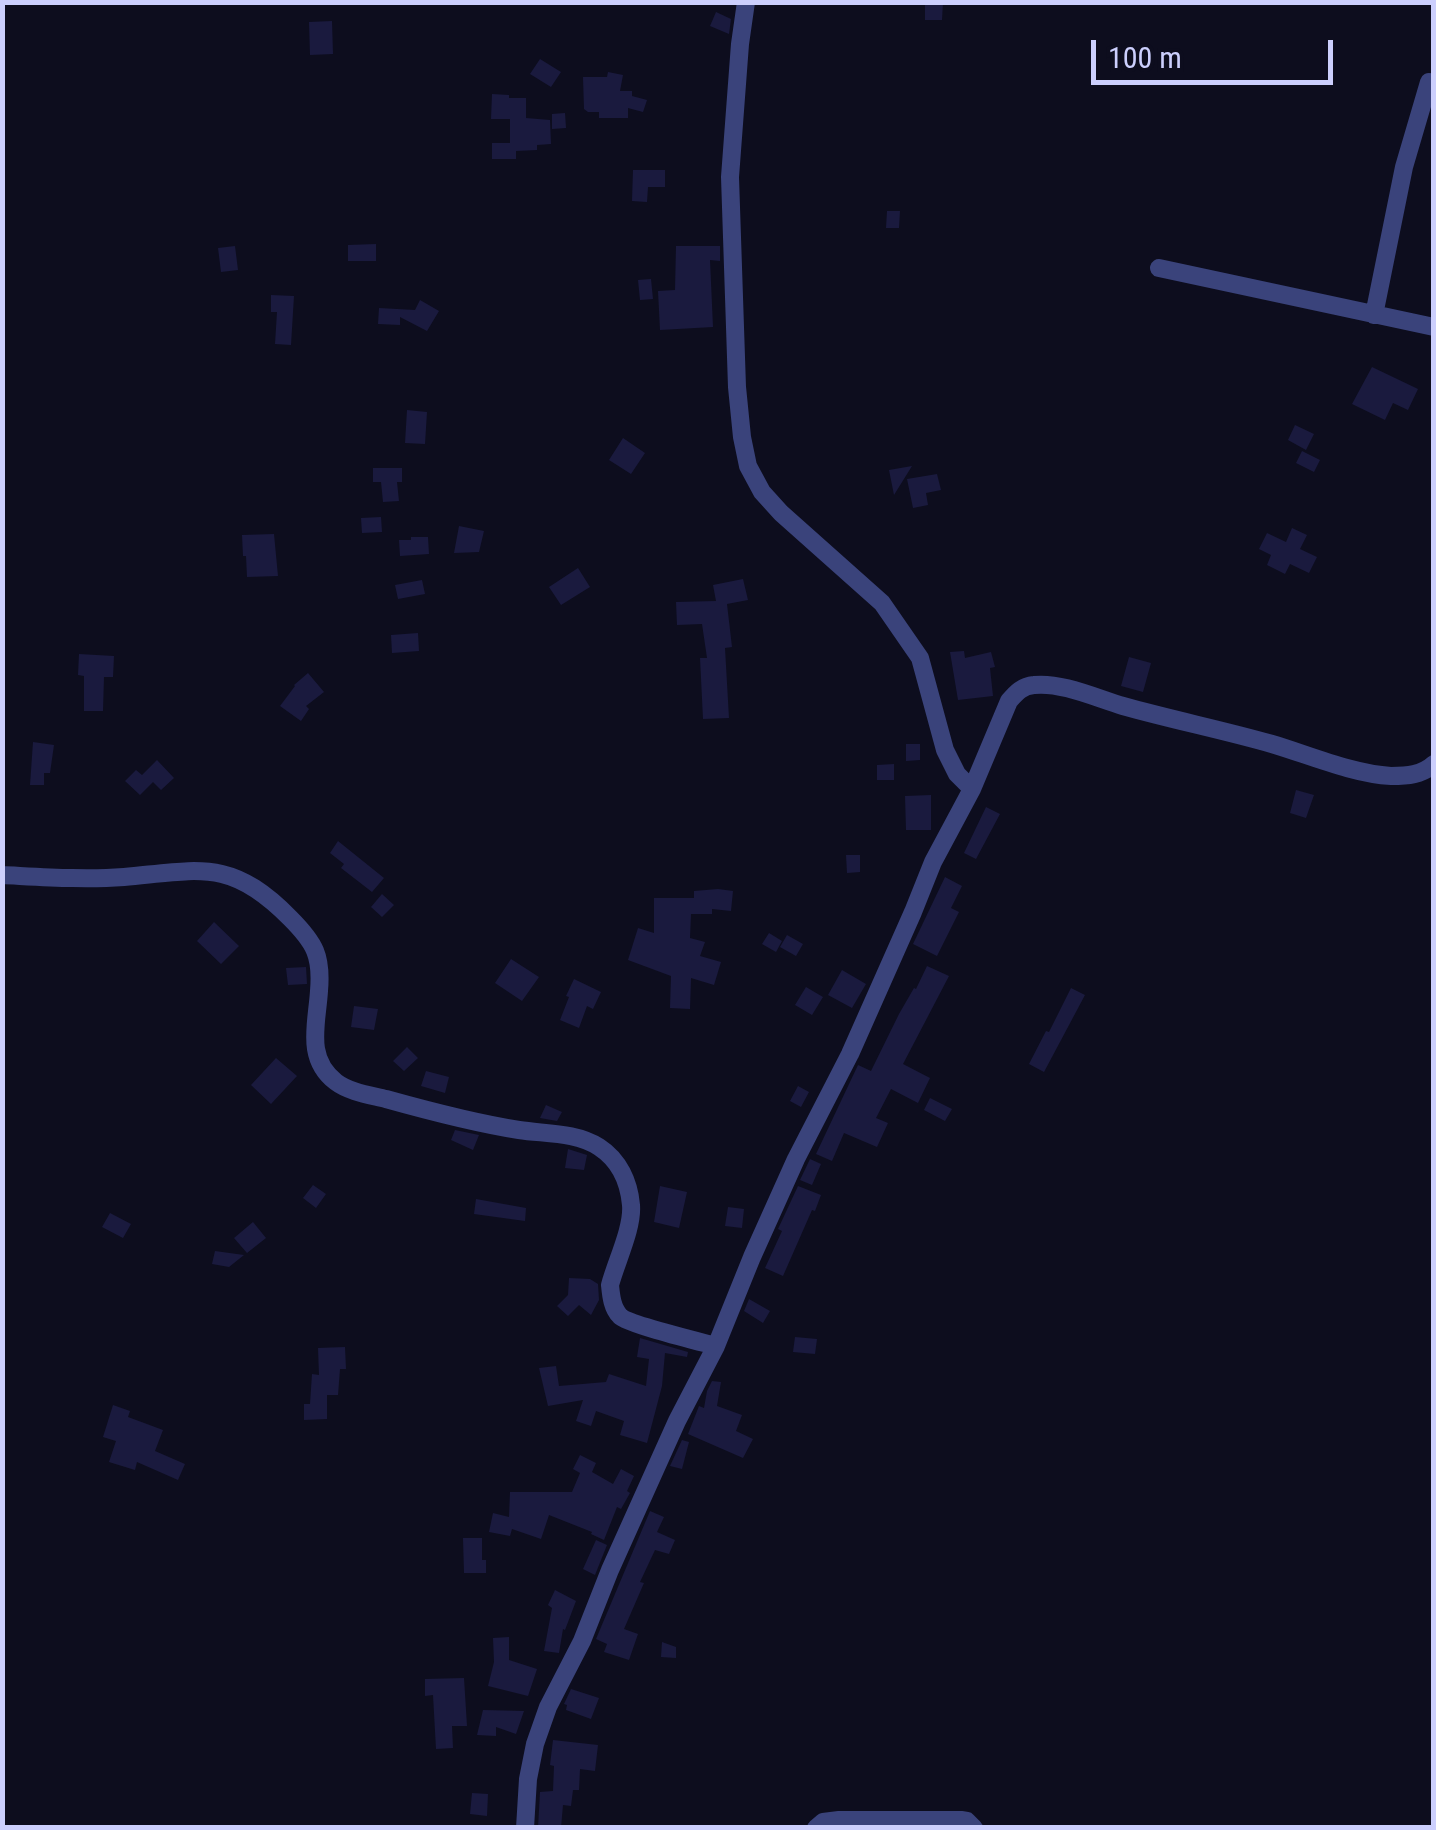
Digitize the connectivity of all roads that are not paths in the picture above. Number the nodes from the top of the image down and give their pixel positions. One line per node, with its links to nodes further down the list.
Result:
1 (746, 2): 7 (street)
2 (1430, 82): 4 (street)
3 (1160, 268): 4 (street)
4 (1374, 315): 5 (street)
5 (1434, 328)
6 (1434, 764): 7 (street)
7 (972, 789): 9 (street)
8 (2, 875): 9 (street)
9 (716, 1346): 10 (street)
10 (524, 1828)
11 (816, 1828): 12 (street)
12 (974, 1828)

